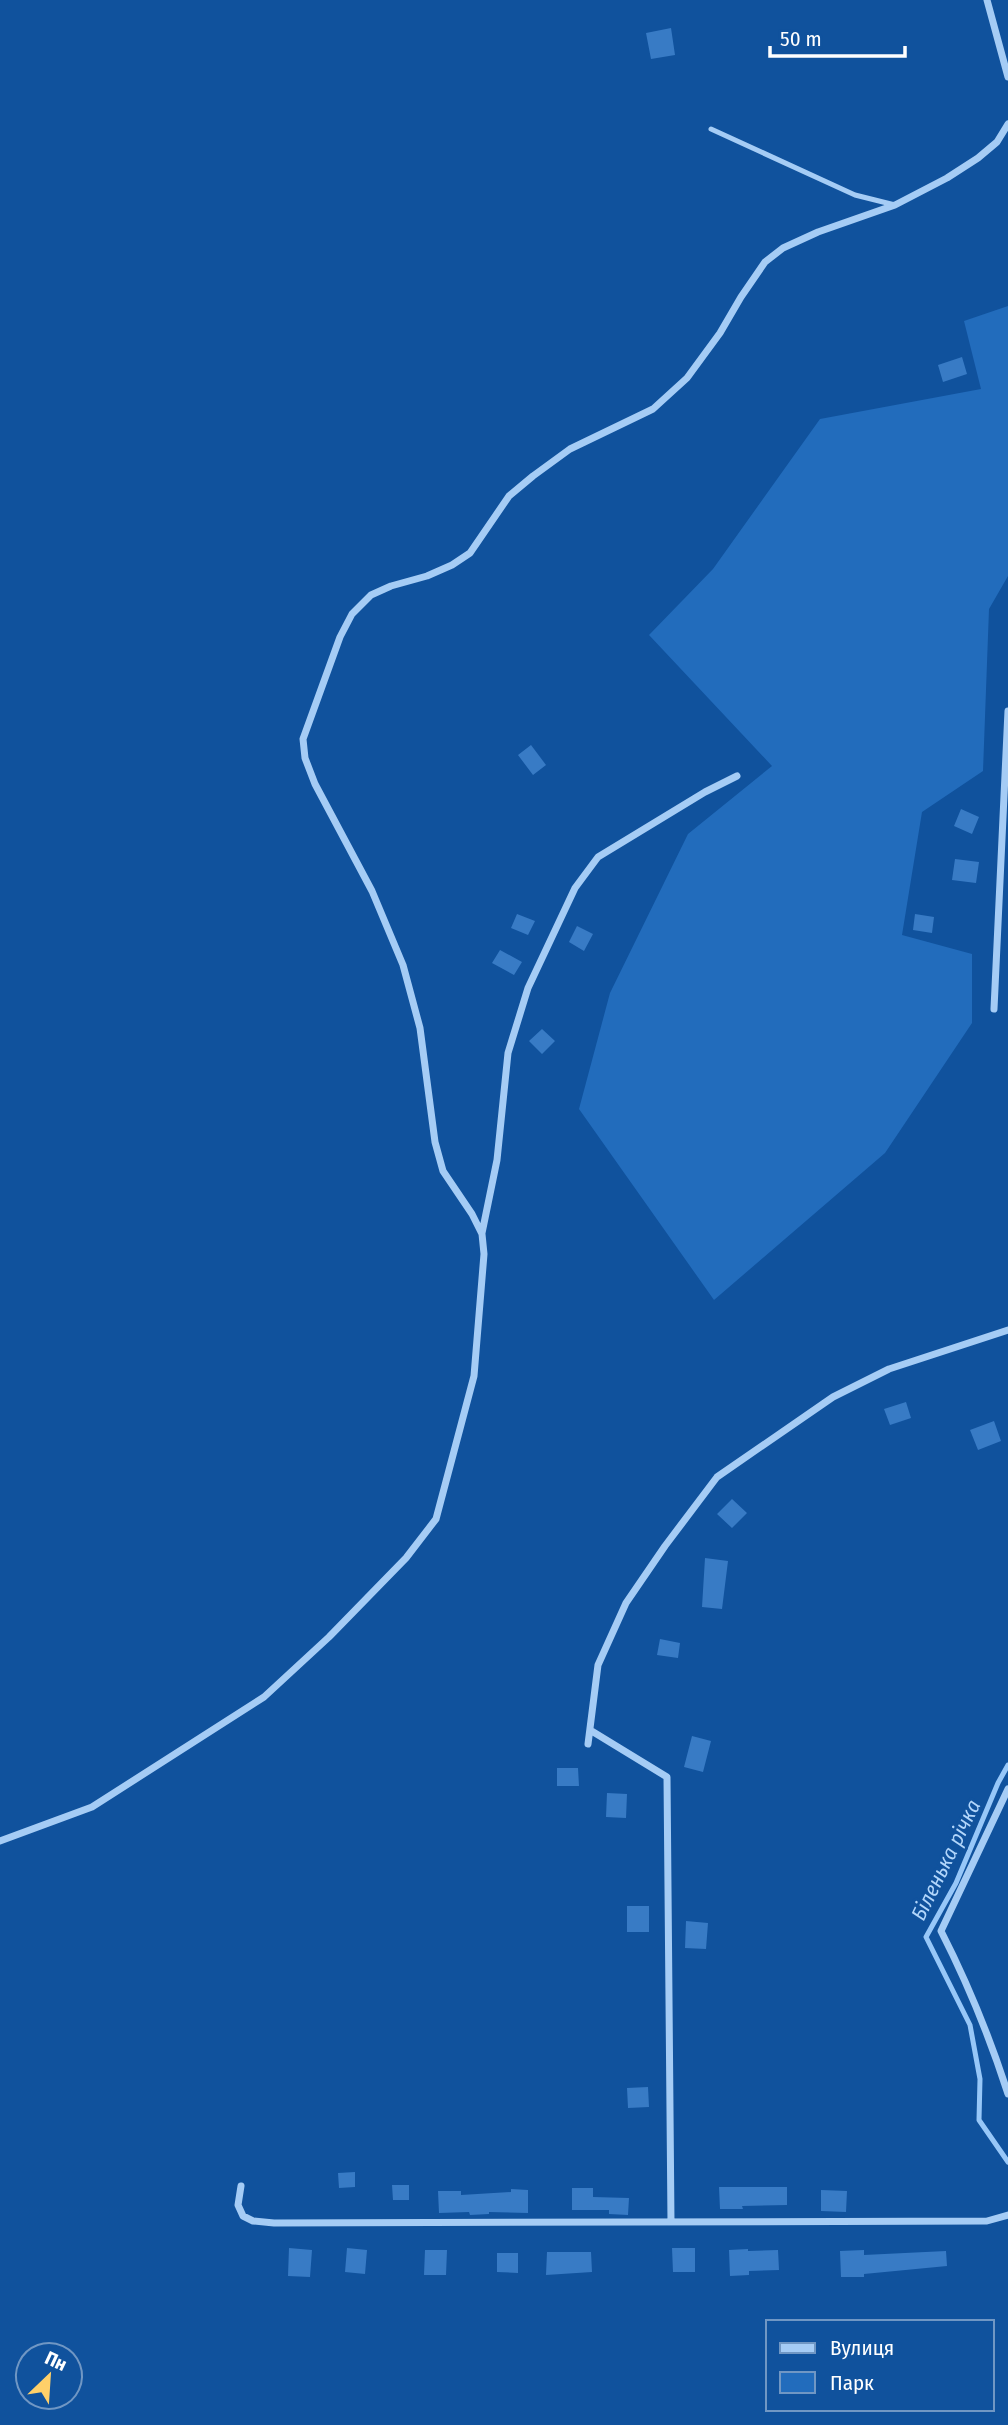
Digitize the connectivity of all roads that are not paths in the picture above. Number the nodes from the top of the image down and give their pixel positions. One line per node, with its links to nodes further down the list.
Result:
1 (987, 0): 2 (street)
2 (1008, 77)
3 (1008, 124): 5 (street)
4 (711, 129): 5 (lane)
5 (895, 205): 9 (street)
6 (1008, 711): 8 (street)
7 (737, 776): 9 (street)
8 (994, 1009)
9 (482, 1234): 14 (street)
10 (1008, 1331): 11 (street)
11 (590, 1730): 12 (street); 18 (street)
12 (588, 1744)
13 (1008, 1788): 15 (street)
14 (0, 1841)
15 (1008, 2094)
16 (241, 2186): 18 (street)
17 (1008, 2215): 18 (street)
18 (671, 2222)

